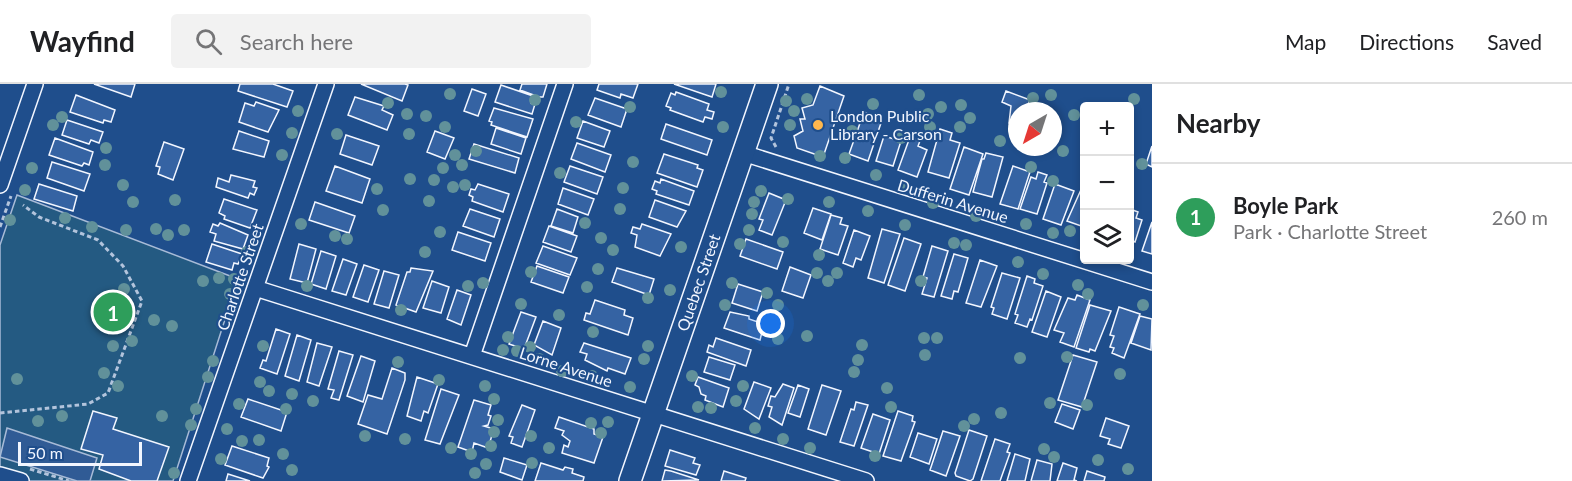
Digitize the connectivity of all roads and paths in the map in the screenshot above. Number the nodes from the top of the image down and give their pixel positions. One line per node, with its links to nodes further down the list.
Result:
1 (35, 84): 8 (street)
2 (326, 84): 11 (street, Charlotte Street)
3 (566, 84): 12 (street)
4 (767, 84): 7 (street, Quebec Street)
5 (789, 84): 6 (path)
6 (777, 148)
7 (743, 153): 10 (street, Dufferin Avenue); 14 (street, Quebec Street)
8 (0, 185)
9 (23, 205): 13 (path)
10 (1152, 282)
11 (255, 288): 12 (street, Lorne Avenue); 19 (street, Charlotte Street)
12 (472, 356): 14 (street, Lorne Avenue)
13 (0, 413)
14 (654, 414): 20 (street, Quebec Street); 21 (street, Lorne Avenue)
15 (20, 465): 18 (path)
16 (0, 475): 17 (street)
17 (21, 481)
18 (69, 481)
19 (188, 481)
20 (630, 481)
21 (866, 481)

